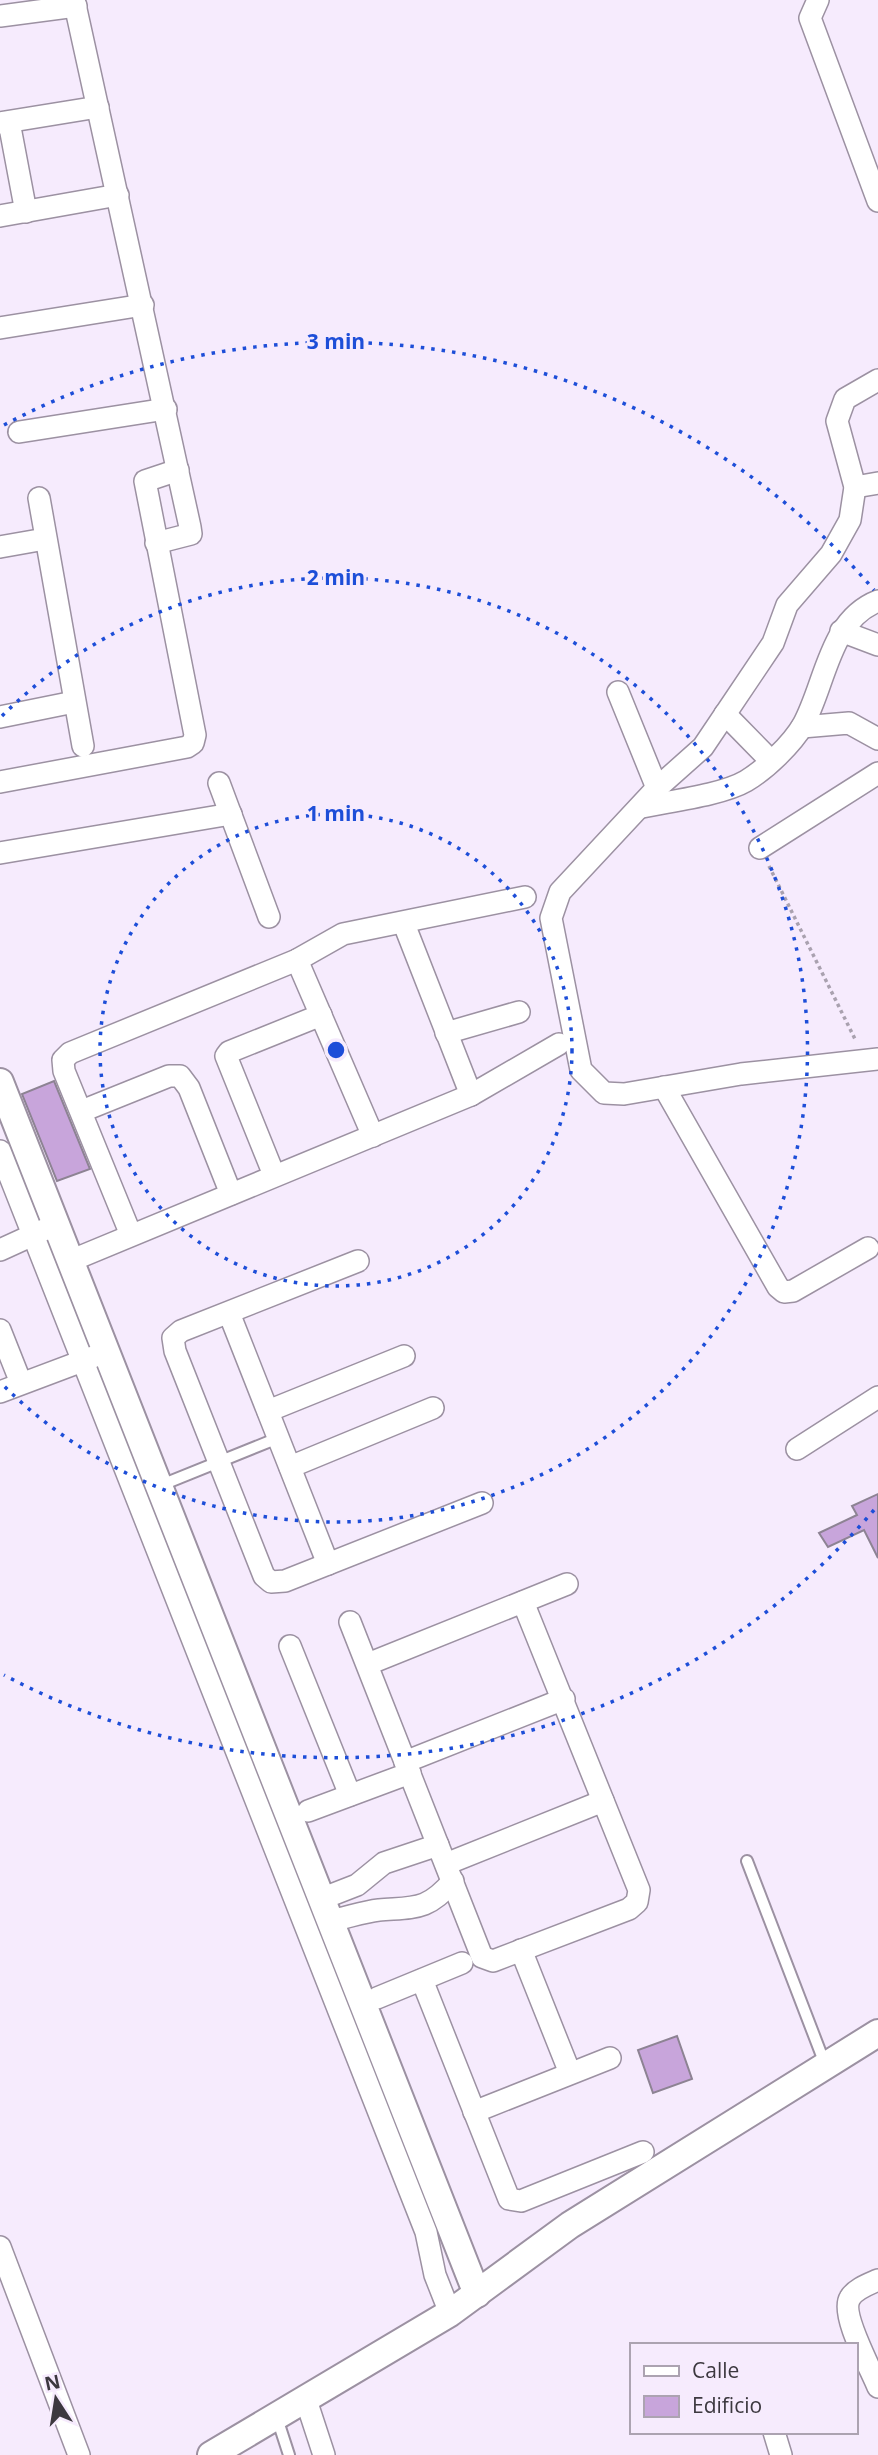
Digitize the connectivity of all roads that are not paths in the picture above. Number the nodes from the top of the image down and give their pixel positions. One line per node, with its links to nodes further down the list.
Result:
1 (818, 0): 7 (street)
2 (75, 3): 3 (street); 4 (street)
3 (0, 16)
4 (98, 107): 5 (street); 6 (street)
5 (4, 123): 8 (street)
6 (118, 195): 8 (street); 10 (street)
7 (878, 201)
8 (26, 212): 9 (street)
9 (0, 216)
10 (143, 305): 11 (street); 13 (street)
11 (0, 328)
12 (878, 380): 17 (street)
13 (166, 409): 14 (street); 15 (street)
14 (19, 432)
15 (178, 470): 20 (street); 20 (street)
16 (878, 482): 17 (street)
17 (855, 487): 27 (street)
18 (39, 498): 19 (street)
19 (46, 539): 21 (street); 26 (street)
20 (156, 543): 34 (street)
21 (0, 547)
22 (878, 601): 23 (street)
23 (841, 631): 24 (street); 29 (street)
24 (878, 645)
25 (618, 692): 36 (street)
26 (74, 702): 28 (street); 31 (street)
27 (725, 714): 32 (street); 36 (street)
28 (0, 717)
29 (802, 727): 30 (street); 32 (street)
30 (878, 739)
31 (83, 746)
32 (771, 761): 37 (street)
33 (878, 773): 39 (street)
34 (0, 782)
35 (219, 783): 38 (street)
36 (657, 788): 37 (street)
37 (642, 807): 51 (street)
38 (230, 814): 40 (street); 42 (street)
39 (761, 848)
40 (0, 853)
41 (525, 897): 43 (street)
42 (270, 917)
43 (404, 924): 44 (street); 47 (street)
44 (297, 960): 46 (street); 53 (street)
45 (519, 1012): 47 (street)
46 (321, 1015): 54 (street); 56 (street)
47 (446, 1033): 52 (street)
48 (559, 1044): 52 (street)
49 (872, 1060): 51 (street)
50 (0, 1082): 58 (street)
51 (664, 1087): 61 (street)
52 (471, 1094): 54 (street)
53 (82, 1111): 57 (street); 59 (street)
54 (373, 1136): 56 (street)
55 (0, 1151): 60 (street)
56 (274, 1175): 57 (street)
57 (231, 1194): 59 (street)
58 (56, 1222): 60 (street); 63 (street)
59 (131, 1235): 63 (street)
60 (34, 1237): 62 (street); 69 (street)
61 (868, 1248)
62 (0, 1250)
63 (70, 1261): 67 (street)
64 (358, 1261): 65 (street)
65 (229, 1313): 74 (street); 77 (street)
66 (0, 1330): 70 (street)
67 (107, 1353): 69 (street); 79 (street)
68 (404, 1356): 74 (street)
69 (81, 1361): 70 (street); 108 (street)
70 (21, 1383): 71 (street)
71 (0, 1392)
72 (878, 1397): 76 (street)
73 (433, 1408): 78 (street)
74 (268, 1410): 75 (street)
75 (278, 1438): 77 (lane); 78 (street)
76 (797, 1449)
77 (218, 1462): 79 (lane); 81 (street)
78 (290, 1467): 81 (street)
79 (159, 1486): 94 (street)
80 (482, 1503): 81 (street)
81 (328, 1564)
82 (567, 1584): 83 (street)
83 (523, 1602): 86 (street); 87 (street)
84 (350, 1622): 86 (street)
85 (290, 1646): 89 (street)
86 (368, 1664): 88 (street)
87 (564, 1699): 88 (street); 90 (street)
88 (408, 1768): 89 (street); 93 (street)
89 (350, 1795): 91 (street)
90 (603, 1801): 93 (street); 95 (street)
91 (308, 1811)
92 (747, 1861): 101 (lane)
93 (446, 1863): 94 (street); 94 (street); 95 (street)
94 (325, 1910): 107 (street)
95 (521, 1950): 102 (street)
96 (462, 1963): 97 (street)
97 (422, 1980): 98 (street); 103 (street)
98 (377, 1998)
99 (878, 2033): 101 (street)
100 (610, 2058): 102 (street)
101 (826, 2067): 107 (street)
102 (570, 2073): 103 (street)
103 (474, 2112): 104 (street)
104 (643, 2152)
105 (0, 2247): 115 (street)
106 (878, 2280): 109 (street)
107 (477, 2294): 108 (street)
108 (450, 2313): 112 (street)
109 (852, 2343)
110 (857, 2351): 111 (street)
111 (878, 2387)
112 (306, 2400): 113 (street); 118 (street)
113 (277, 2418): 116 (street); 117 (lane)
114 (776, 2434): 119 (street)
115 (79, 2455)
116 (211, 2455)
117 (289, 2455)
118 (324, 2455)
119 (781, 2455)

